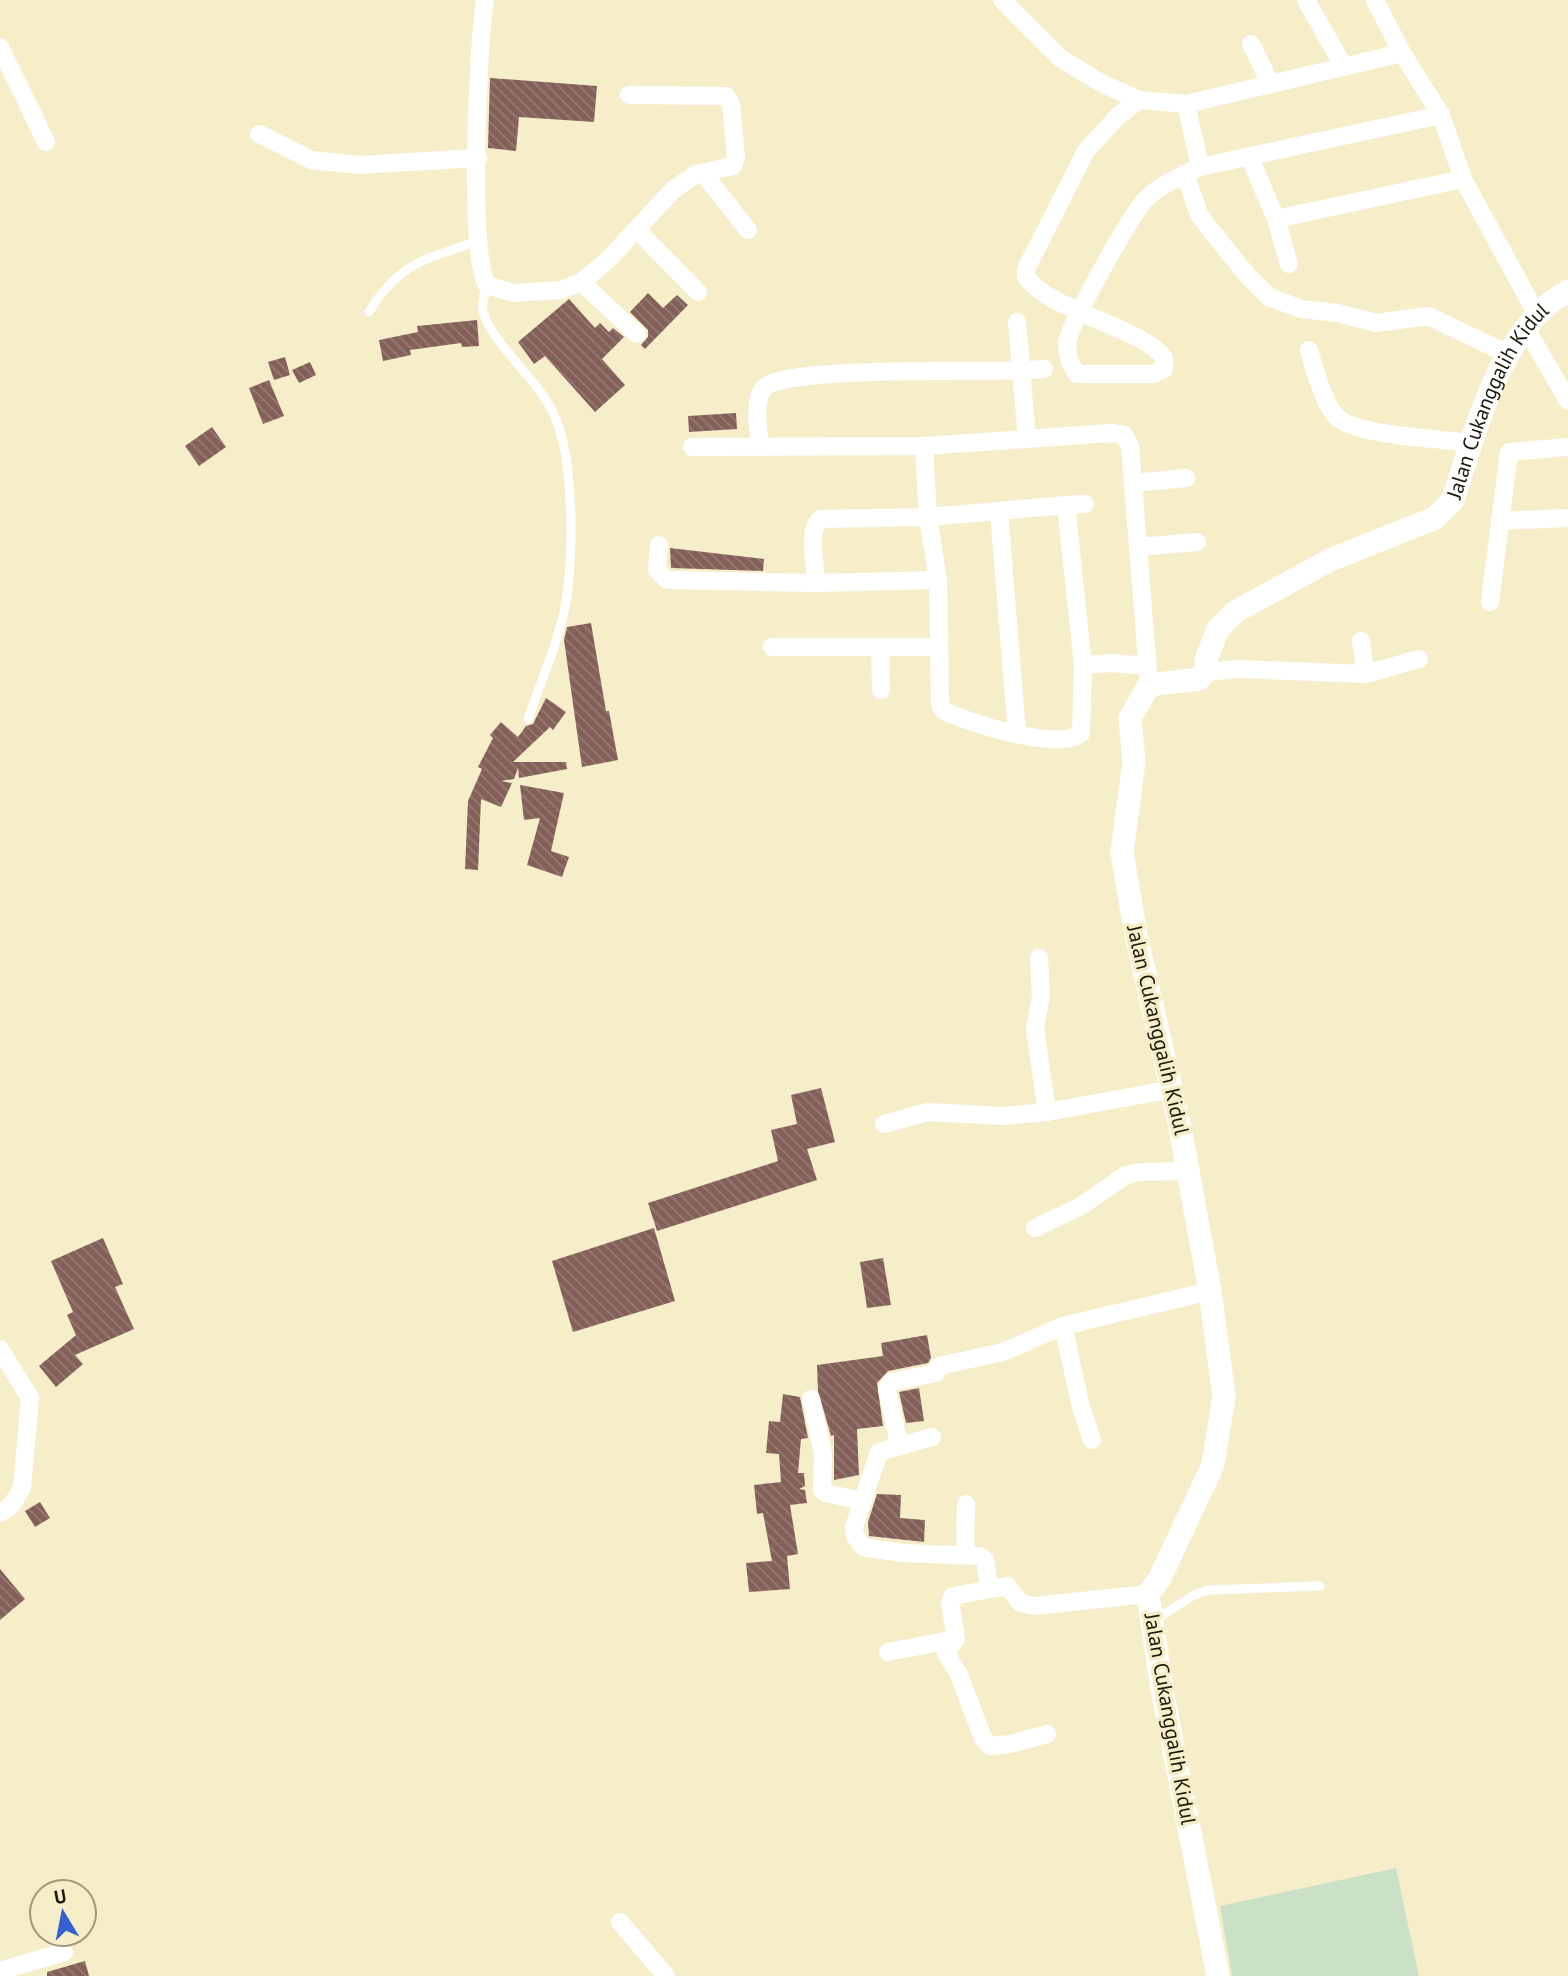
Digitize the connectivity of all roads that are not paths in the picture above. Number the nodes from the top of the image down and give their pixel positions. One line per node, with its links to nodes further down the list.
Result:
1 (485, 0): 17 (street)
2 (1002, 0): 11 (street)
3 (1306, 0): 8 (street)
4 (1375, 0): 7 (street)
5 (1251, 44): 9 (street)
6 (0, 47): 15 (street)
7 (1402, 54): 8 (street); 13 (street)
8 (1344, 67): 9 (street)
9 (1270, 83): 12 (street)
10 (629, 95): 19 (street)
11 (1139, 100): 12 (street); 31 (street)
12 (1186, 104): 18 (street)
13 (1441, 114): 16 (street); 20 (street)
14 (259, 134): 17 (street)
15 (47, 142)
16 (1249, 156): 18 (street); 21 (street)
17 (478, 158): 24 (street)
18 (1192, 171): 31 (street); 36 (street)
19 (703, 173): 22 (street); 23 (street)
20 (1463, 179): 21 (street); 33 (street)
21 (1276, 219): 25 (street)
22 (637, 230): 26 (street); 29 (street)
23 (748, 230)
24 (478, 241): 27 (street); 30 (lane)
25 (1289, 264)
26 (582, 282): 27 (street); 34 (street)
27 (486, 285): 70 (lane)
28 (1568, 291): 33 (street, Jalan Cukanggalih Kidul)
29 (698, 292)
30 (369, 312)
31 (1080, 312): 31 (street)
32 (1017, 322): 38 (street)
33 (1532, 323): 36 (street, Jalan Cukanggalih Kidul); 39 (street)
34 (637, 334)
35 (1309, 350): 41 (street)
36 (1508, 354): 41 (street, Jalan Cukanggalih Kidul)
37 (1044, 369): 38 (street)
38 (1022, 372): 40 (street); 44 (street)
39 (1568, 401)
40 (1027, 438): 42 (street); 47 (street)
41 (1472, 443): 66 (street, Jalan Cukanggalih Kidul)
42 (924, 446): 44 (street); 51 (street)
43 (692, 447): 44 (street)
44 (760, 447)
45 (1568, 447): 53 (street)
46 (1186, 478): 47 (street)
47 (1133, 483): 56 (street)
48 (1085, 504): 49 (street)
49 (1066, 505): 50 (street); 65 (street)
50 (999, 512): 51 (street); 71 (street)
51 (928, 517): 57 (street); 58 (street)
52 (1568, 518): 53 (street)
53 (1500, 521): 59 (street)
54 (1197, 542): 56 (street)
55 (659, 545): 58 (street)
56 (1139, 547): 68 (street)
57 (938, 580): 58 (street); 62 (street)
58 (816, 583)
59 (1490, 603)
60 (1362, 641): 67 (street)
61 (772, 647): 63 (street)
62 (939, 647): 63 (street); 71 (street)
63 (880, 648): 69 (street)
64 (1419, 659): 67 (street)
65 (1083, 665): 68 (street); 71 (street)
66 (1205, 672): 67 (street); 68 (street)
67 (1366, 674)
68 (1148, 676): 73 (street, Jalan Cukanggalih Kidul)
69 (881, 690)
70 (528, 719)
71 (1017, 734)
72 (1039, 958): 74 (street)
73 (1173, 1089): 74 (street); 76 (street, Jalan Cukanggalih Kidul)
74 (1047, 1112): 75 (street)
75 (884, 1124)
76 (1187, 1171): 77 (street); 78 (street, Jalan Cukanggalih Kidul)
77 (1035, 1228)
78 (1210, 1292): 79 (street); 91 (street, Jalan Cukanggalih Kidul)
79 (1063, 1326): 83 (street); 84 (street)
80 (0, 1349): 87 (street)
81 (811, 1399): 85 (street)
82 (932, 1437): 84 (street)
83 (1092, 1440)
84 (899, 1444): 85 (street)
85 (863, 1502): 88 (street)
86 (966, 1503): 88 (street)
87 (0, 1513)
88 (965, 1553): 90 (street)
89 (1320, 1586): 92 (lane)
90 (989, 1587): 91 (street); 93 (street)
91 (1148, 1594): 92 (street, Jalan Cukanggalih Kidul)
92 (1150, 1623): 100 (street, Jalan Cukanggalih Kidul)
93 (956, 1639): 94 (street); 95 (street)
94 (888, 1652)
95 (1047, 1734)
96 (620, 1922): 99 (street)
97 (64, 1952): 98 (street)
98 (0, 1971)
99 (666, 1976)
100 (1218, 1976)

